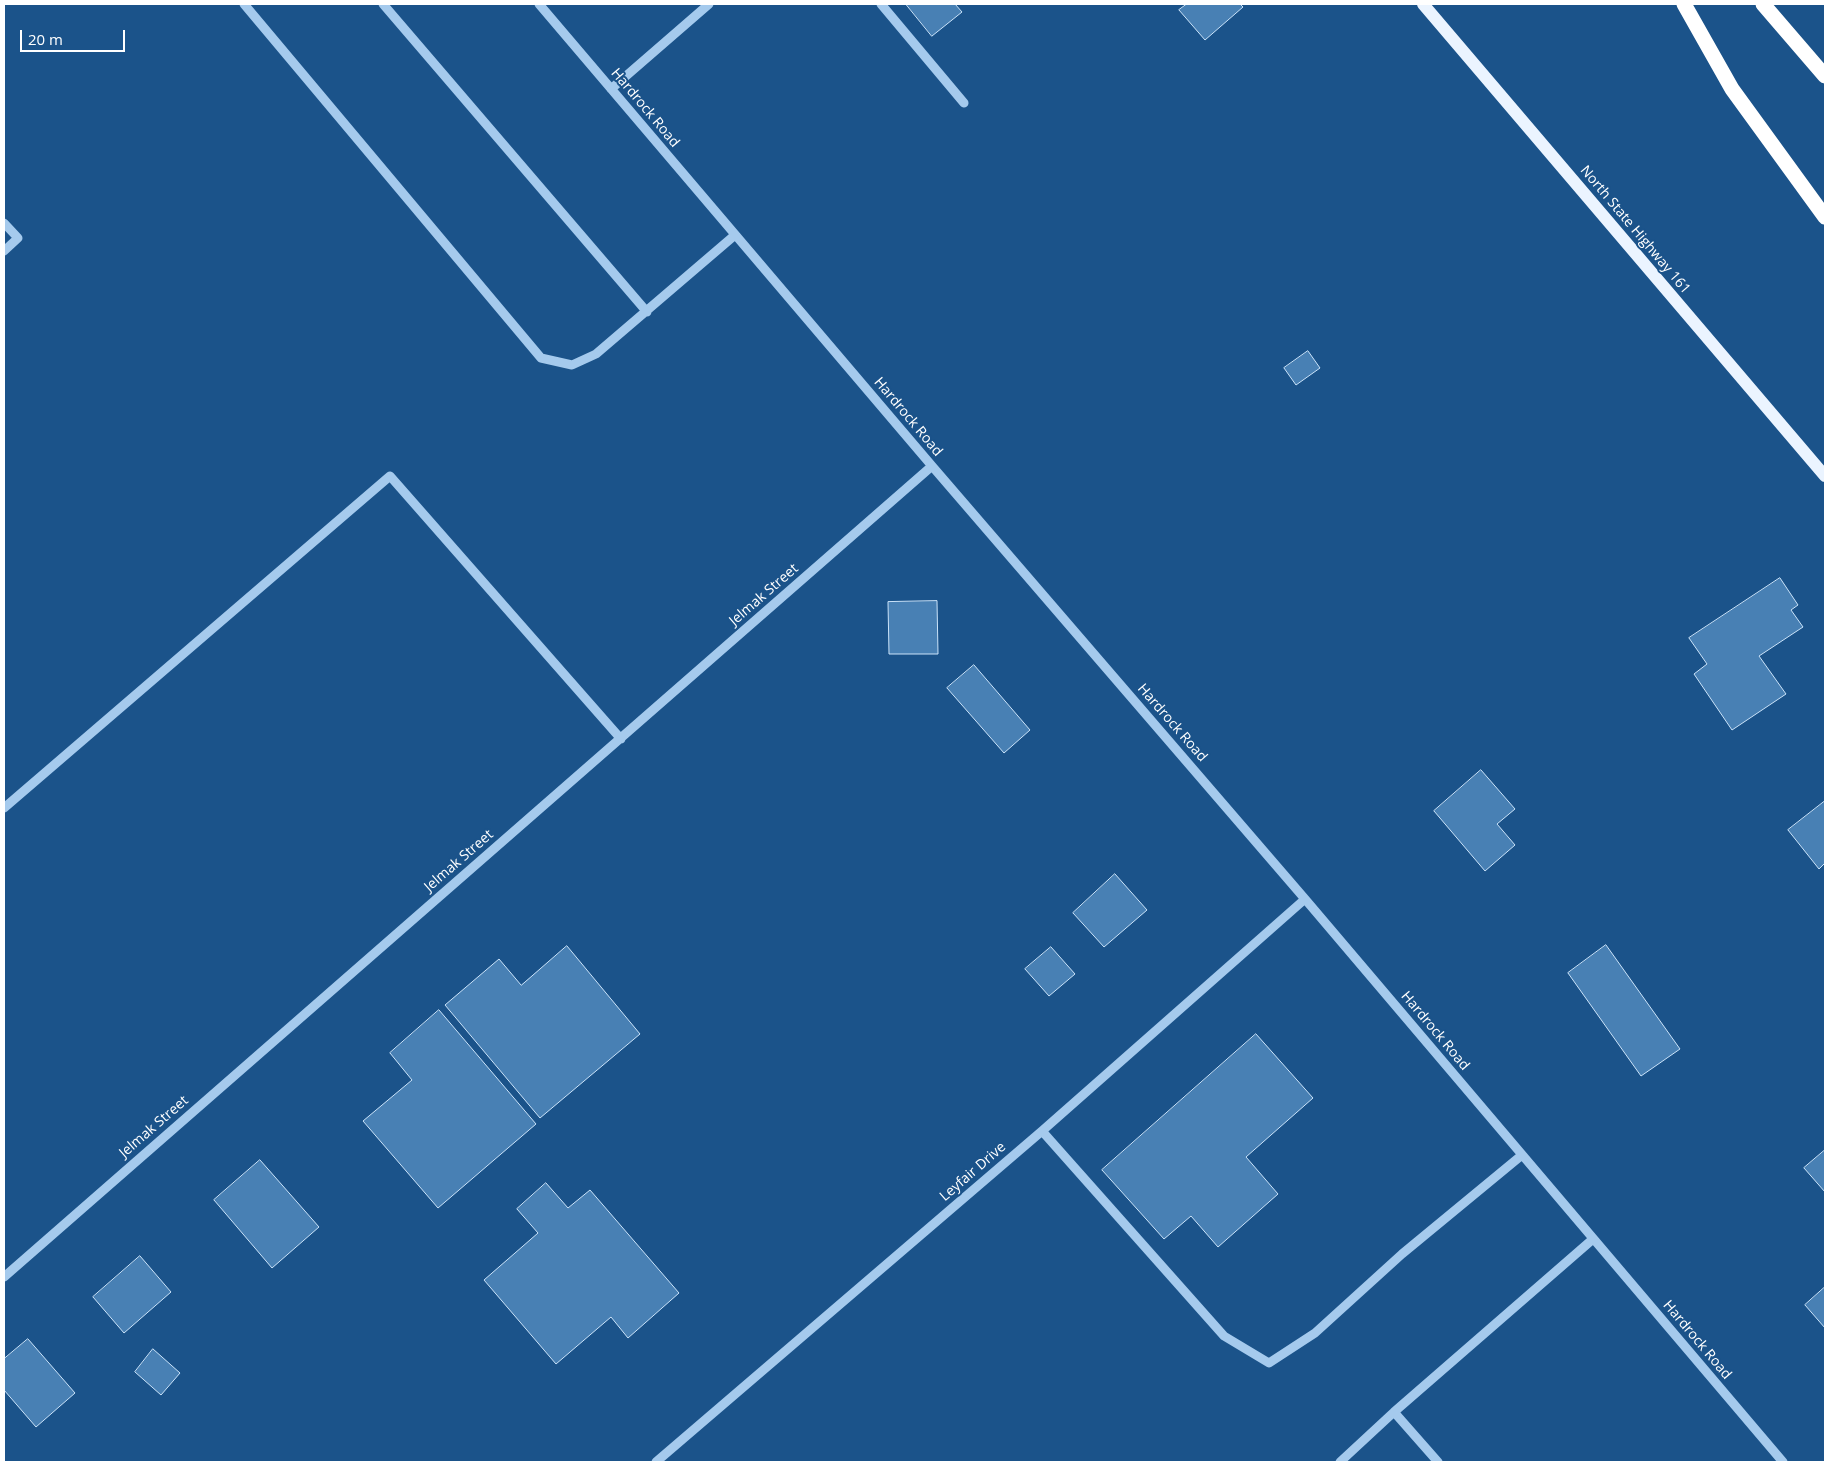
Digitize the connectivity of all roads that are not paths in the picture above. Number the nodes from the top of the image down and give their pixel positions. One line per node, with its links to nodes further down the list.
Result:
1 (244, 4): 16 (street)
2 (383, 4): 16 (street)
3 (539, 4): 10 (street, Hardrock Road)
4 (709, 4): 10 (street)
5 (881, 4): 11 (street)
6 (1423, 4): 18 (main road, North State Highway 161)
7 (1684, 4): 12 (highway)
8 (1762, 4): 9 (highway)
9 (1825, 76)
10 (611, 89): 14 (street, Hardrock Road)
11 (964, 103)
12 (1825, 217)
13 (4, 223): 15 (street)
14 (735, 235): 16 (street); 17 (street, Hardrock Road)
15 (4, 251)
16 (647, 312)
17 (932, 466): 19 (street, Jelmak Street); 21 (street, Hardrock Road)
18 (1825, 476)
19 (620, 739): 20 (street); 25 (street, Jelmak Street)
20 (4, 808)
21 (1305, 899): 22 (street, Leyfair Drive); 23 (street, Hardrock Road)
22 (1042, 1131): 23 (street); 27 (street, Leyfair Drive)
23 (1522, 1155): 24 (street, Hardrock Road)
24 (1593, 1239): 26 (street); 30 (street, Hardrock Road)
25 (4, 1276)
26 (1394, 1412): 28 (street); 29 (street)
27 (656, 1462)
28 (1340, 1462)
29 (1438, 1462)
30 (1783, 1462)

